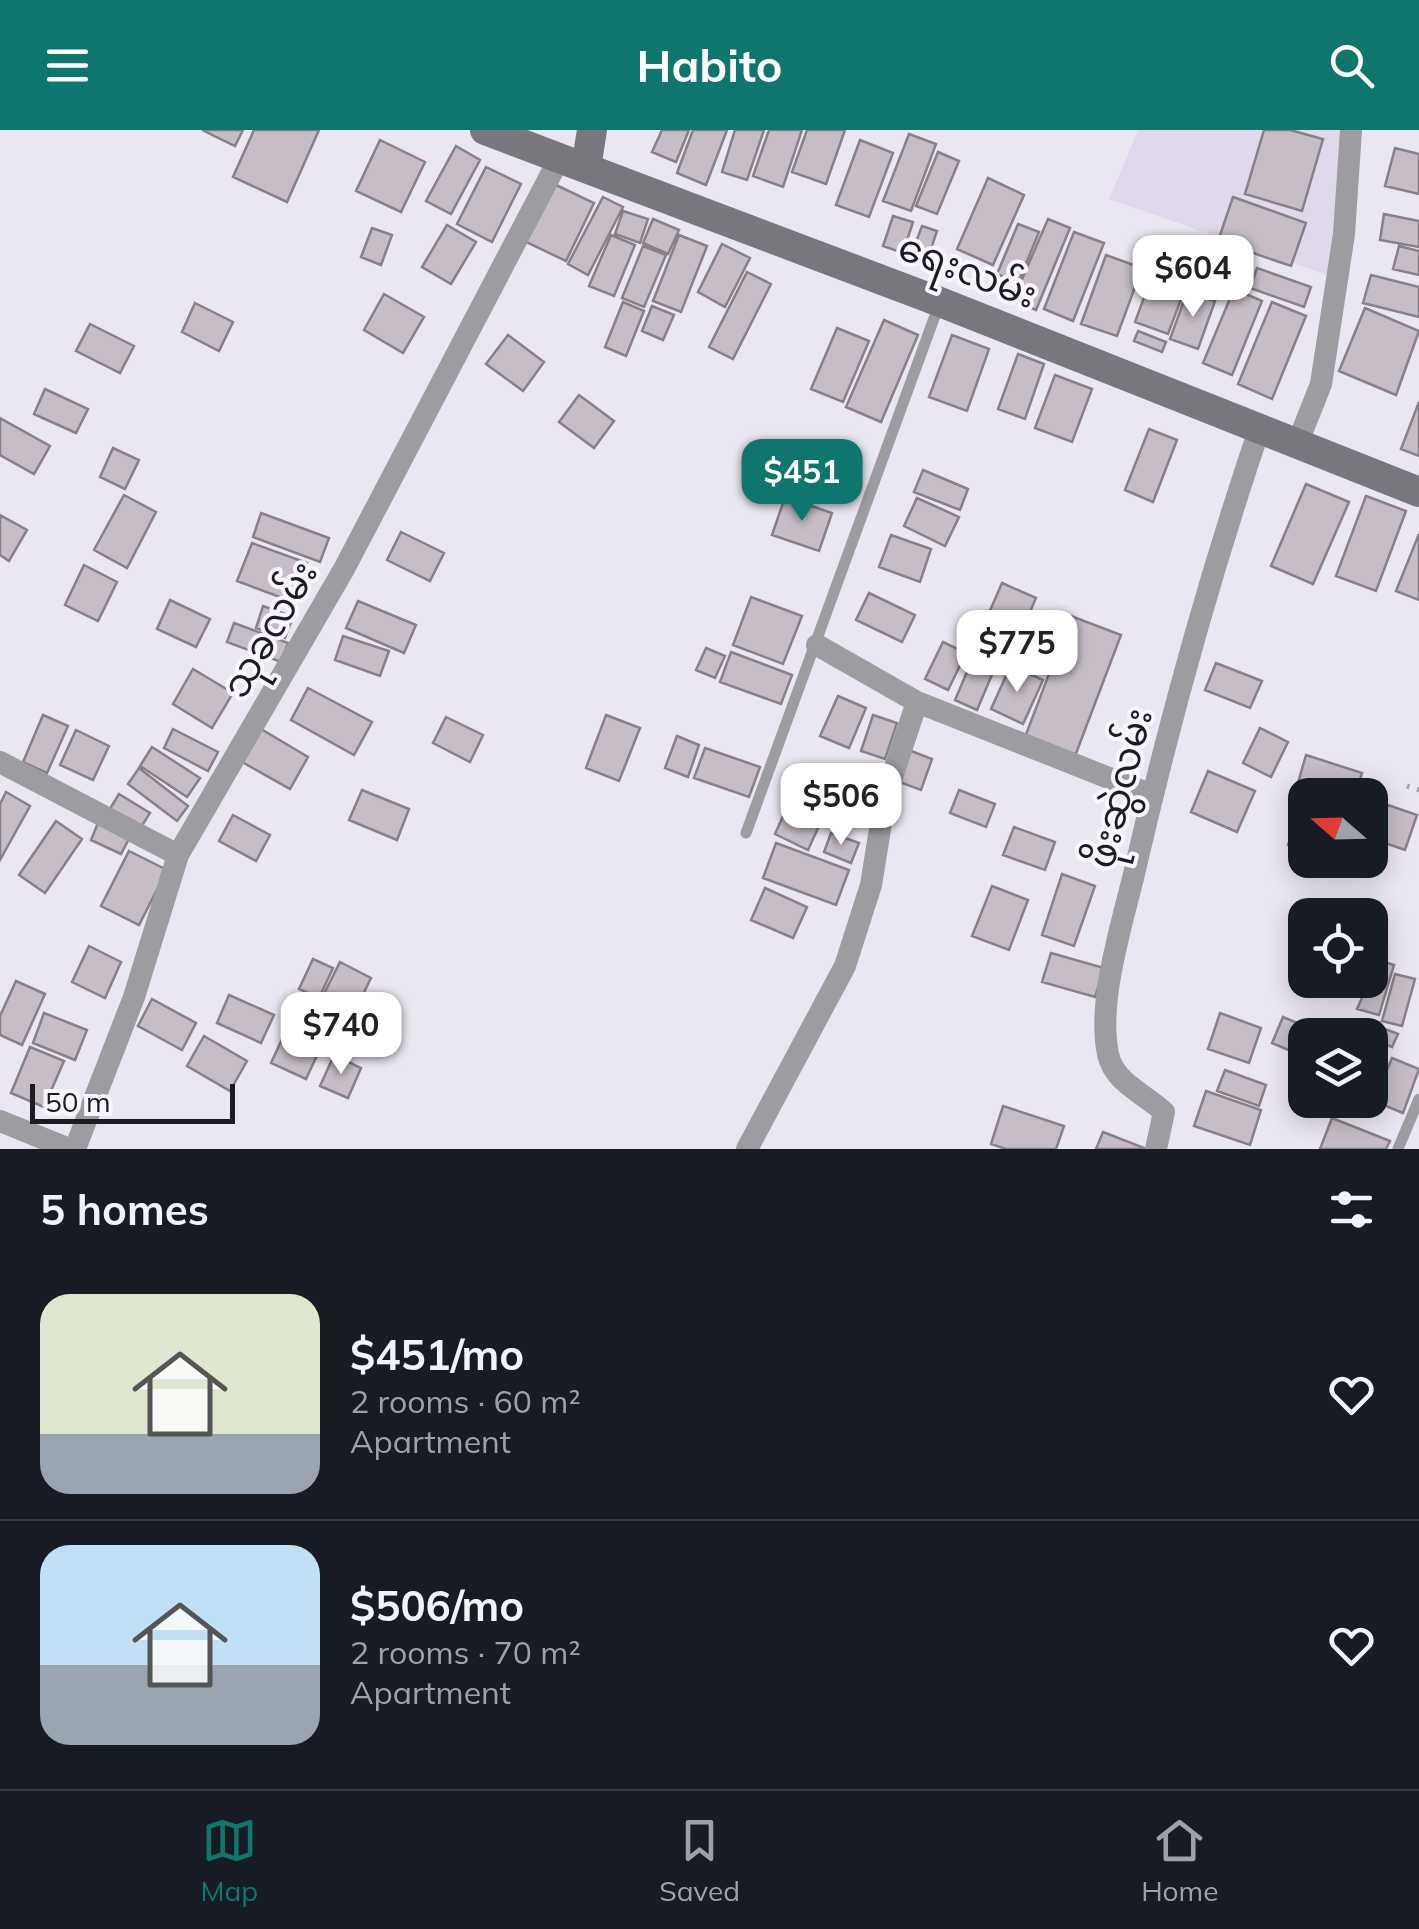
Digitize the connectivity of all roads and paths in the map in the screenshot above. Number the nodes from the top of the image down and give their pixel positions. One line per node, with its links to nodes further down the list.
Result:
1 (485, 130): 4 (street, ရေးလမ်း)
2 (592, 130): 4 (street)
3 (1351, 130): 7 (street)
4 (572, 163): 5 (street, ရေးလမ်း); 16 (street, သုခလမ်း)
5 (940, 302): 6 (street, ရေးလမ်း); 9 (lane)
6 (1260, 427): 7 (street, ရေးလမ်း); 14 (street, ဖိုးဆွဲလမ်း)
7 (1298, 442): 8 (street, ရေးလမ်း)
8 (1419, 492)
9 (816, 646): 10 (street); 15 (lane)
10 (917, 702): 14 (street); 20 (street)
11 (0, 762): 16 (street)
12 (1407, 786): 13 (path)
13 (1419, 790)
14 (1152, 794): 21 (street, ဖိုးဆွဲလမ်း)
15 (746, 833)
16 (178, 855): 19 (street, သုခလမ်း)
17 (1419, 1100): 22 (lane)
18 (0, 1122): 19 (street)
19 (72, 1149)
20 (747, 1149)
21 (1156, 1149)
22 (1398, 1149)

